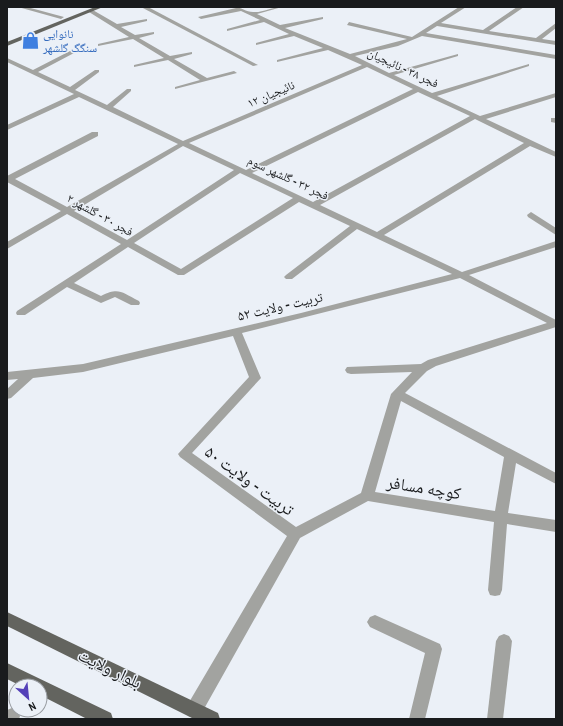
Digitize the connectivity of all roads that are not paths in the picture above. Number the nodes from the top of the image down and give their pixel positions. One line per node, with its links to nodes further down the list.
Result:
1 (21, 7): 10 (street)
2 (100, 7): 8 (main road)
3 (144, 7): 44 (street)
4 (279, 7): 9 (street)
5 (463, 7): 16 (street)
6 (521, 7): 23 (street)
7 (239, 8): 9 (street, فجر ۳۸ - نائیجیان); 11 (street)
8 (89, 9): 10 (main road); 17 (street); 32 (main road)
9 (252, 14): 14 (street, فجر ۳۸ - نائیجیان)
10 (61, 17): 28 (main road)
11 (201, 17)
12 (321, 18): 19 (street)
13 (145, 20): 17 (street)
14 (266, 20): 19 (street, فجر ۳۸ - نائیجیان); 21 (street)
15 (349, 24): 22 (street)
16 (436, 24): 23 (street); 26 (street)
17 (116, 26): 27 (street)
18 (555, 26): 30 (street)
19 (281, 27): 25 (street, فجر ۳۸ - نائیجیان)
20 (385, 28): 22 (street)
21 (229, 30)
22 (379, 31): 29 (street)
23 (485, 31): 30 (street)
24 (152, 33): 27 (street)
25 (294, 34): 33 (street); 35 (street, فجر ۳۸ - نائیجیان)
26 (421, 34): 29 (street); 40 (street)
27 (134, 37): 34 (street); 41 (street)
28 (7, 38)
29 (413, 39): 39 (street)
30 (537, 40): 31 (street)
31 (556, 43)
32 (7, 44)
33 (258, 44)
34 (100, 45)
35 (328, 48): 39 (street, فجر ۳۸ - نائیجیان); 43 (street)
36 (72, 52): 49 (street)
37 (190, 53): 41 (street)
38 (456, 55): 51 (street)
39 (349, 56): 45 (street, فجر ۳۸ - نائیجیان)
40 (556, 57)
41 (168, 58): 47 (street); 52 (street)
42 (7, 60): 49 (street, فجر ۳۲ - گلشهر سوم)
43 (280, 61)
44 (255, 65)
45 (367, 65): 51 (street, فجر ۳۸ - نائیجیان); 65 (street, نائیجیان ۱۲)
46 (527, 65): 58 (street)
47 (136, 66)
48 (97, 71): 55 (street)
49 (34, 72): 55 (street, فجر ۳۲ - گلشهر سوم)
50 (234, 73): 52 (street)
51 (388, 75): 54 (street, فجر ۳۸ - نائیجیان)
52 (205, 80): 53 (street)
53 (177, 88)
54 (418, 89): 58 (street, فجر ۳۸ - نائیجیان); 67 (street)
55 (70, 90): 57 (street, فجر ۳۲ - گلشهر سوم)
56 (129, 90): 60 (street)
57 (80, 94): 60 (street, فجر ۳۲ - گلشهر سوم); 62 (street)
58 (432, 95): 61 (street, فجر ۳۸ - نائیجیان)
59 (556, 95): 61 (street)
60 (108, 108): 65 (street, فجر ۳۲ - گلشهر سوم)
61 (478, 117): 64 (street, فجر ۳۸ - نائیجیان); 70 (street)
62 (7, 128)
63 (95, 134): 68 (street)
64 (531, 142): 66 (street, فجر ۳۸ - نائیجیان); 75 (street)
65 (184, 144): 67 (street, فجر ۳۲ - گلشهر سوم); 71 (street, نائیجیان ۱۲)
66 (554, 152)
67 (243, 172): 69 (street, فجر ۳۲ - گلشهر سوم); 76 (street)
68 (8, 179): 71 (street, فجر ۳۰ - گلشهر ۲)
69 (299, 198): 70 (street, فجر ۳۲ - گلشهر سوم); 76 (street, فجر ۳۰ - گلشهر ۲)
70 (313, 205): 73 (street, فجر ۳۲ - گلشهر سوم)
71 (68, 212): 76 (street, فجر ۳۰ - گلشهر ۲); 78 (street, نائیجیان ۱۲)
72 (530, 215): 74 (street)
73 (357, 226): 75 (street, فجر ۳۲ - گلشهر سوم); 80 (street)
74 (556, 232)
75 (378, 235): 79 (street, فجر ۳۲ - گلشهر سوم)
76 (126, 243): 81 (street)
77 (556, 244): 79 (street, تربیت - ولایت ۵۲)
78 (7, 246)
79 (461, 275): 84 (street, فجر ۳۲ - گلشهر سوم); 85 (street, تربیت - ولایت ۵۲)
80 (289, 277)
81 (68, 284): 82 (street); 83 (street)
82 (135, 303)
83 (21, 313)
84 (556, 324): 86 (street)
85 (236, 331): 88 (street, تربیت - ولایت ۵۲); 97 (street, تربیت - ولایت ۵۰)
86 (423, 368): 87 (street); 90 (street)
87 (351, 370)
88 (29, 375): 89 (street, تربیت - ولایت ۵۲); 91 (street)
89 (7, 376)
90 (397, 394): 92 (street); 94 (street)
91 (7, 395)
92 (511, 455): 93 (street); 95 (street)
93 (556, 479)
94 (367, 496): 95 (street, کوچه مسافر); 97 (street, کوچه مسافر)
95 (501, 517): 96 (street, کوچه مسافر); 98 (street)
96 (556, 526)
97 (295, 534): 105 (street, تربیت - ولایت ۵۰)
98 (495, 590)
99 (7, 619): 105 (main road, بلوار ولایت)
100 (376, 622): 108 (street)
101 (504, 641): 109 (street)
102 (7, 671): 103 (main road)
103 (21, 678)
104 (48, 691): 106 (main road)
105 (194, 710): 107 (main road, بلوار ولایت)
106 (105, 719)
107 (212, 719)
108 (417, 719)
109 (495, 719)

